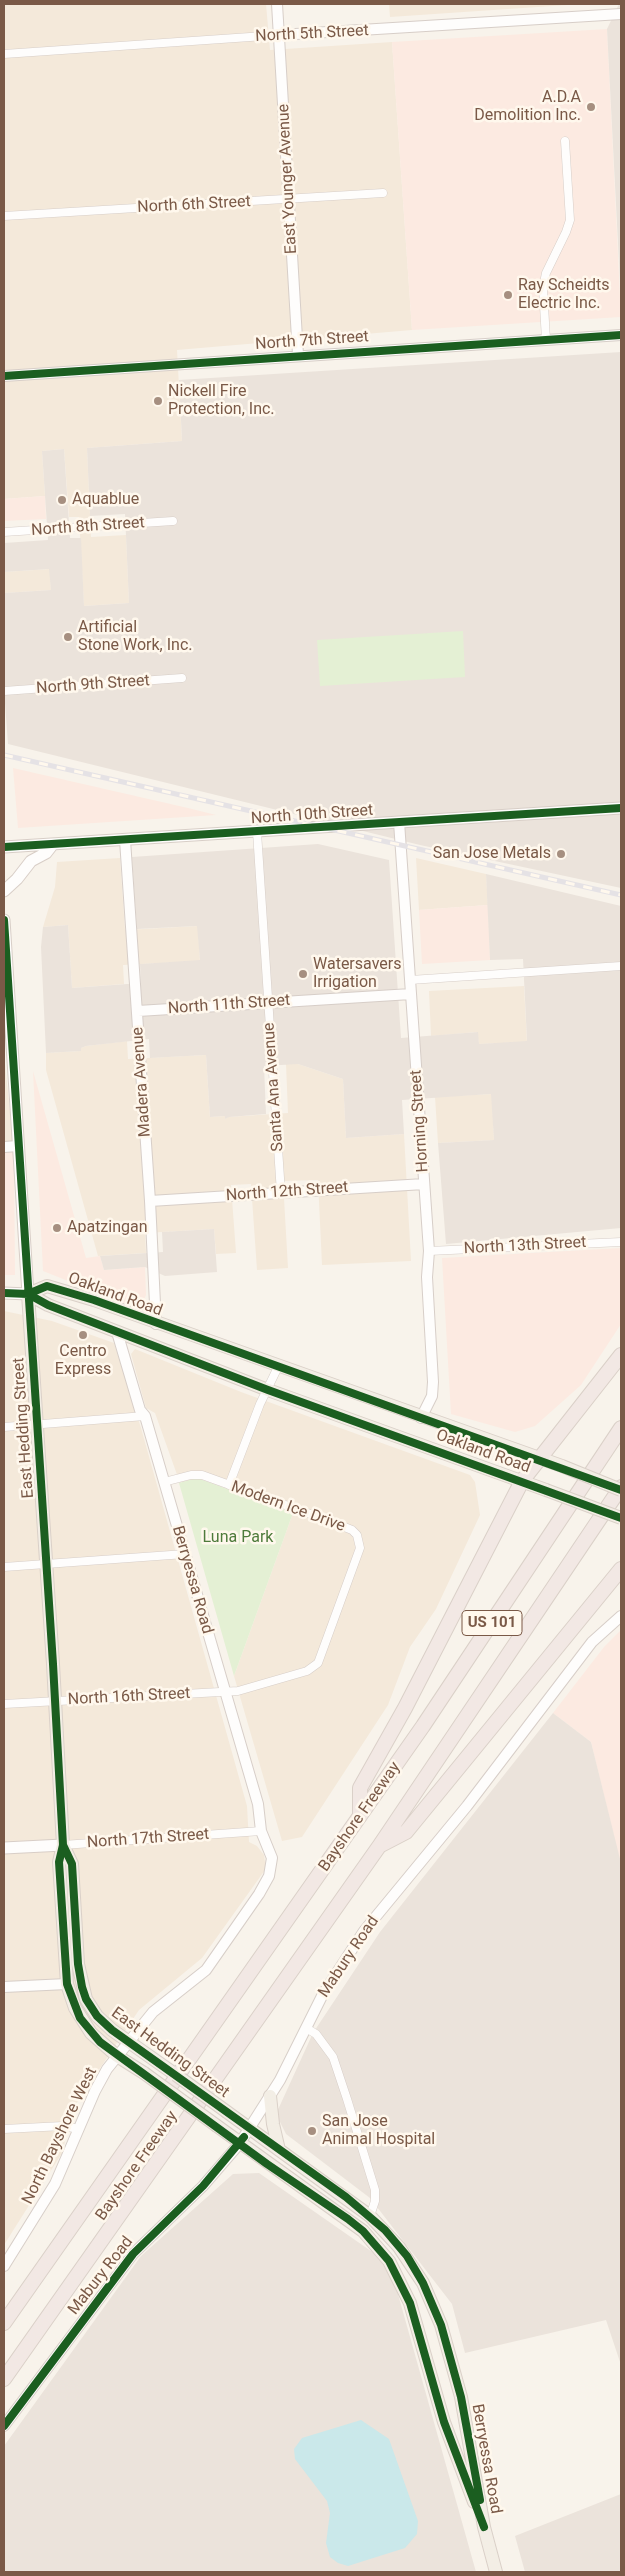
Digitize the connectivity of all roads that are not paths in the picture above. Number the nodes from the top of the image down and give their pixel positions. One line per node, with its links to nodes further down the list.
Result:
1 (277, 4): 3 (street, East Younger Avenue)
2 (621, 14): 3 (street, North 5th Street)
3 (279, 35): 4 (street, North 5th Street); 7 (street, East Younger Avenue)
4 (4, 54)
5 (566, 141): 10 (street)
6 (383, 193): 7 (street, North 6th Street)
7 (290, 200): 8 (street, North 6th Street); 11 (street, East Younger Avenue)
8 (4, 216)
9 (621, 335): 10 (street, North 7th Street)
10 (546, 340): 11 (street, North 7th Street)
11 (298, 355): 12 (street, North 7th Street)
12 (4, 376)
13 (173, 521): 14 (street, North 8th Street)
14 (4, 532)
15 (182, 678): 16 (street, North 9th Street)
16 (4, 691)
17 (621, 808): 18 (main road, North 10th Street)
18 (399, 822): 19 (main road, North 10th Street); 26 (street, Horning Street)
19 (257, 832): 20 (main road, North 10th Street); 29 (street, Santa Ana Avenue)
20 (125, 840): 21 (main road, North 10th Street); 30 (street, Madera Avenue)
21 (53, 844): 22 (main road, North 10th Street); 23 (main road)
22 (4, 847)
23 (4, 891)
24 (4, 920): 28 (main road, East Hedding Street)
25 (621, 966): 26 (street)
26 (410, 980): 27 (street, Horning Street)
27 (411, 994): 29 (street, North 11th Street); 33 (street, Horning Street)
28 (6, 1002): 31 (main road, East Hedding Street)
29 (269, 1002): 30 (street, North 11th Street); 34 (street, Santa Ana Avenue)
30 (138, 1011): 35 (street, Madera Avenue)
31 (18, 1146): 32 (street); 39 (main road, East Hedding Street)
32 (4, 1147)
33 (424, 1184): 34 (street, North 12th Street); 37 (street, Horning Street)
34 (281, 1193): 35 (street, North 12th Street)
35 (150, 1201): 40 (street, Madera Avenue)
36 (621, 1242): 37 (street, North 13th Street)
37 (429, 1251): 46 (street, Horning Street)
38 (4, 1293): 39 (main road)
39 (28, 1294): 40 (main road, Oakland Road); 41 (main road, Oakland Road); 47 (main road, East Hedding Street)
40 (156, 1324): 43 (main road, Oakland Road)
41 (117, 1332): 44 (main road, Oakland Road); 45 (street, Berryessa Road)
42 (621, 1356): 50 (highway)
43 (278, 1367): 44 (street); 46 (main road, Oakland Road)
44 (268, 1390): 51 (main road, Oakland Road); 53 (street)
45 (145, 1416): 47 (street); 52 (street, Berryessa Road)
46 (421, 1418): 50 (main road, Oakland Road)
47 (38, 1425): 48 (street); 57 (main road, East Hedding Street)
48 (4, 1427)
49 (621, 1428): 64 (highway, Bayshore Freeway / US 101)
50 (538, 1459): 51 (highway); 54 (main road, Oakland Road, bridge)
51 (522, 1481): 55 (main road, Oakland Road, bridge); 64 (highway)
52 (164, 1482): 53 (street, Modern Ice Drive); 56 (street, Berryessa Road)
53 (229, 1485): 61 (street, Modern Ice Drive)
54 (621, 1488): 67 (highway, Bayshore Freeway / US 101)
55 (621, 1518)
56 (185, 1554): 57 (street); 61 (street, Berryessa Road)
57 (47, 1564): 58 (street); 62 (main road, East Hedding Street)
58 (4, 1567)
59 (621, 1569): 67 (highway)
60 (621, 1616): 71 (street, Mabury Road)
61 (224, 1692): 62 (street, North 16th Street); 65 (street, Berryessa Road)
62 (55, 1701): 63 (street, North 16th Street); 66 (main road, East Hedding Street)
63 (4, 1704)
64 (360, 1816): 82 (highway, Bayshore Freeway / US 101)
65 (261, 1831): 66 (street, North 17th Street); 72 (street, North Bayshore West)
66 (63, 1844): 68 (main road, North 17th Street); 69 (main road, East Hedding Street); 72 (main road, East Hedding Street)
67 (380, 1845): 83 (highway, Bayshore Freeway / US 101)
68 (4, 1848)
69 (67, 1984): 70 (street); 73 (main road, East Hedding Street)
70 (4, 1987)
71 (306, 2028): 74 (street, Mabury Road); 80 (street)
72 (128, 2042): 73 (street, North Bayshore West); 77 (main road, East Hedding Street, bridge)
73 (117, 2056): 76 (street, North Bayshore West); 78 (main road, East Hedding Street, bridge)
74 (270, 2096): 77 (street, Mabury Road); 79 (main road)
75 (4, 2129): 76 (street)
76 (79, 2129): 81 (street, North Bayshore West)
77 (250, 2129): 78 (street, Mabury Road); 79 (main road, Berryessa Road)
78 (240, 2144): 84 (street, Mabury Road); 85 (main road, Berryessa Road)
79 (280, 2150): 80 (main road, Berryessa Road)
80 (370, 2216): 85 (main road, Berryessa Road)
81 (4, 2266)
82 (4, 2323)
83 (4, 2379)
84 (4, 2426)
85 (484, 2527): 86 (main road, Berryessa Road)
86 (496, 2572)

